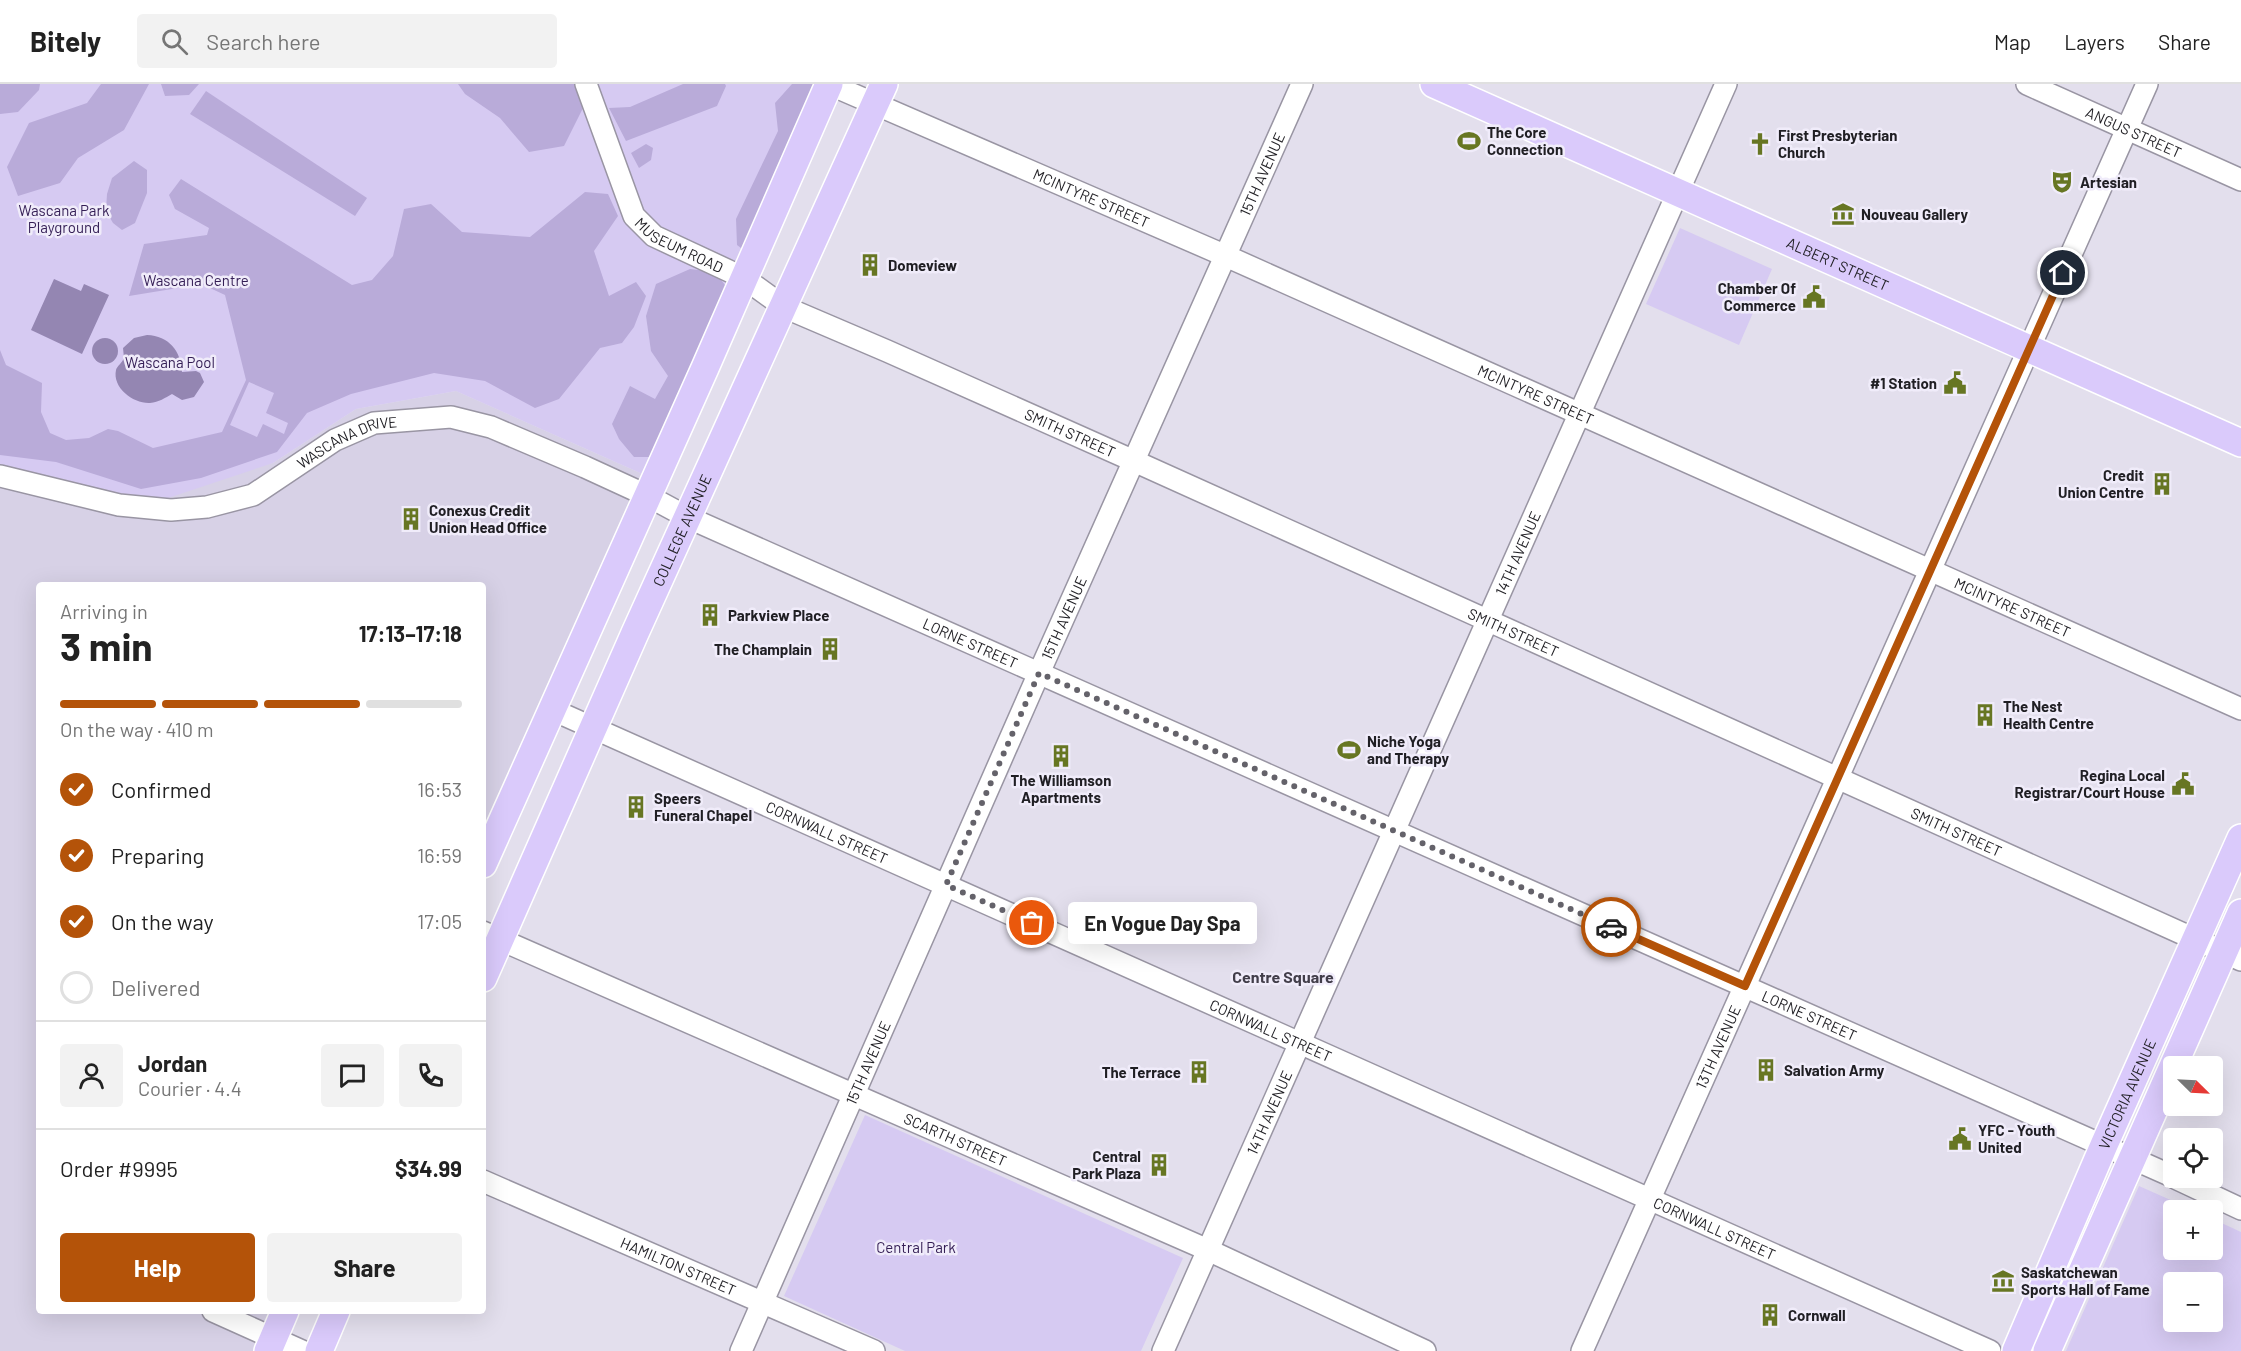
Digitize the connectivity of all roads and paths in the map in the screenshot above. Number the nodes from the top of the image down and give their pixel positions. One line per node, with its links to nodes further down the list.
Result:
1 (586, 84): 13 (street, MUSEUM ROAD)
2 (829, 84): 8 (street, MCINTYRE STREET); 13 (main road)
3 (1302, 84): 12 (street, 15TH AVENUE)
4 (1434, 84): 11 (main road, ALBERT STREET)
5 (1726, 84): 11 (street, 14TH AVENUE)
6 (2027, 84): 9 (street, ANGUS STREET)
7 (2147, 84): 9 (street, 13TH AVENUE)
8 (879, 94): 12 (street, MCINTYRE STREET); 14 (main road, COLLEGE AVENUE)
9 (2127, 129): 10 (street, ANGUS STREET); 15 (street, 13TH AVENUE)
10 (2241, 180)
11 (1677, 193): 15 (main road, ALBERT STREET); 16 (street, 14TH AVENUE)
12 (1226, 256): 16 (street, MCINTYRE STREET); 18 (street, 15TH AVENUE)
13 (744, 278): 14 (street, MUSEUM ROAD); 20 (main road)
14 (784, 307): 18 (street, SMITH STREET); 21 (main road, COLLEGE AVENUE)
15 (2029, 349): 17 (main road, ALBERT STREET); 22 (street, 13TH AVENUE)
16 (1579, 413): 22 (street, MCINTYRE STREET); 23 (street, 14TH AVENUE)
17 (2241, 443)
18 (1134, 461): 23 (street, SMITH STREET); 24 (street, 15TH AVENUE)
19 (0, 476): 20 (street, WASCANA DRIVE)
20 (648, 495): 21 (street, WASCANA DRIVE); 26 (main road)
21 (687, 517): 24 (street, LORNE STREET); 27 (main road, COLLEGE AVENUE)
22 (1931, 570): 25 (street, MCINTYRE STREET); 28 (street, 13TH AVENUE)
23 (1487, 620): 28 (street, SMITH STREET); 29 (street, 14TH AVENUE)
24 (1039, 673): 29 (street, LORNE STREET); 32 (street, 15TH AVENUE)
25 (2241, 709)
26 (553, 710): 27 (street, CORNWALL STREET); 31 (main road)
27 (594, 728): 32 (street, CORNWALL STREET); 34 (main road, COLLEGE AVENUE)
28 (1838, 778): 35 (street, SMITH STREET); 38 (street, 13TH AVENUE)
29 (1394, 830): 38 (street, LORNE STREET); 39 (street, 14TH AVENUE)
30 (2241, 838): 35 (main road, VICTORIA AVENUE)
31 (486, 857)
32 (946, 885): 39 (street, CORNWALL STREET); 40 (street, 15TH AVENUE)
33 (2241, 913): 36 (main road, VICTORIA AVENUE)
34 (492, 936): 37 (main road, COLLEGE AVENUE); 40 (street, SCARTH STREET)
35 (2196, 940): 36 (street, SMITH STREET); 41 (main road, VICTORIA AVENUE)
36 (2233, 956): 42 (main road, VICTORIA AVENUE)
37 (486, 964)
38 (1745, 986): 41 (street, LORNE STREET); 46 (street, 13TH AVENUE)
39 (1300, 1043): 46 (street, CORNWALL STREET); 48 (street, 14TH AVENUE)
40 (854, 1095): 48 (street, SCARTH STREET); 49 (street, 15TH AVENUE)
41 (2104, 1145): 42 (street, LORNE STREET); 62 (main road, VICTORIA AVENUE)
42 (2133, 1158): 43 (street, LORNE STREET); 63 (main road, VICTORIA AVENUE)
43 (2163, 1172)
44 (486, 1182): 49 (street, HAMILTON STREET)
45 (2197, 1188): 47 (street, LORNE STREET)
46 (1650, 1199): 60 (street, 13TH AVENUE); 61 (street, CORNWALL STREET)
47 (2241, 1209)
48 (1208, 1250): 58 (street, 14TH AVENUE); 59 (street, SCARTH STREET)
49 (763, 1302): 56 (street, 15TH AVENUE); 57 (street, HAMILTON STREET)
50 (218, 1314): 53 (street)
51 (284, 1314): 53 (main road)
52 (335, 1314): 55 (main road)
53 (271, 1345): 54 (street)
54 (302, 1351)
55 (319, 1351)
56 (741, 1351)
57 (874, 1351)
58 (1163, 1351)
59 (1425, 1351)
60 (1582, 1351)
61 (1990, 1351)
62 (2016, 1351)
63 (2047, 1351)

